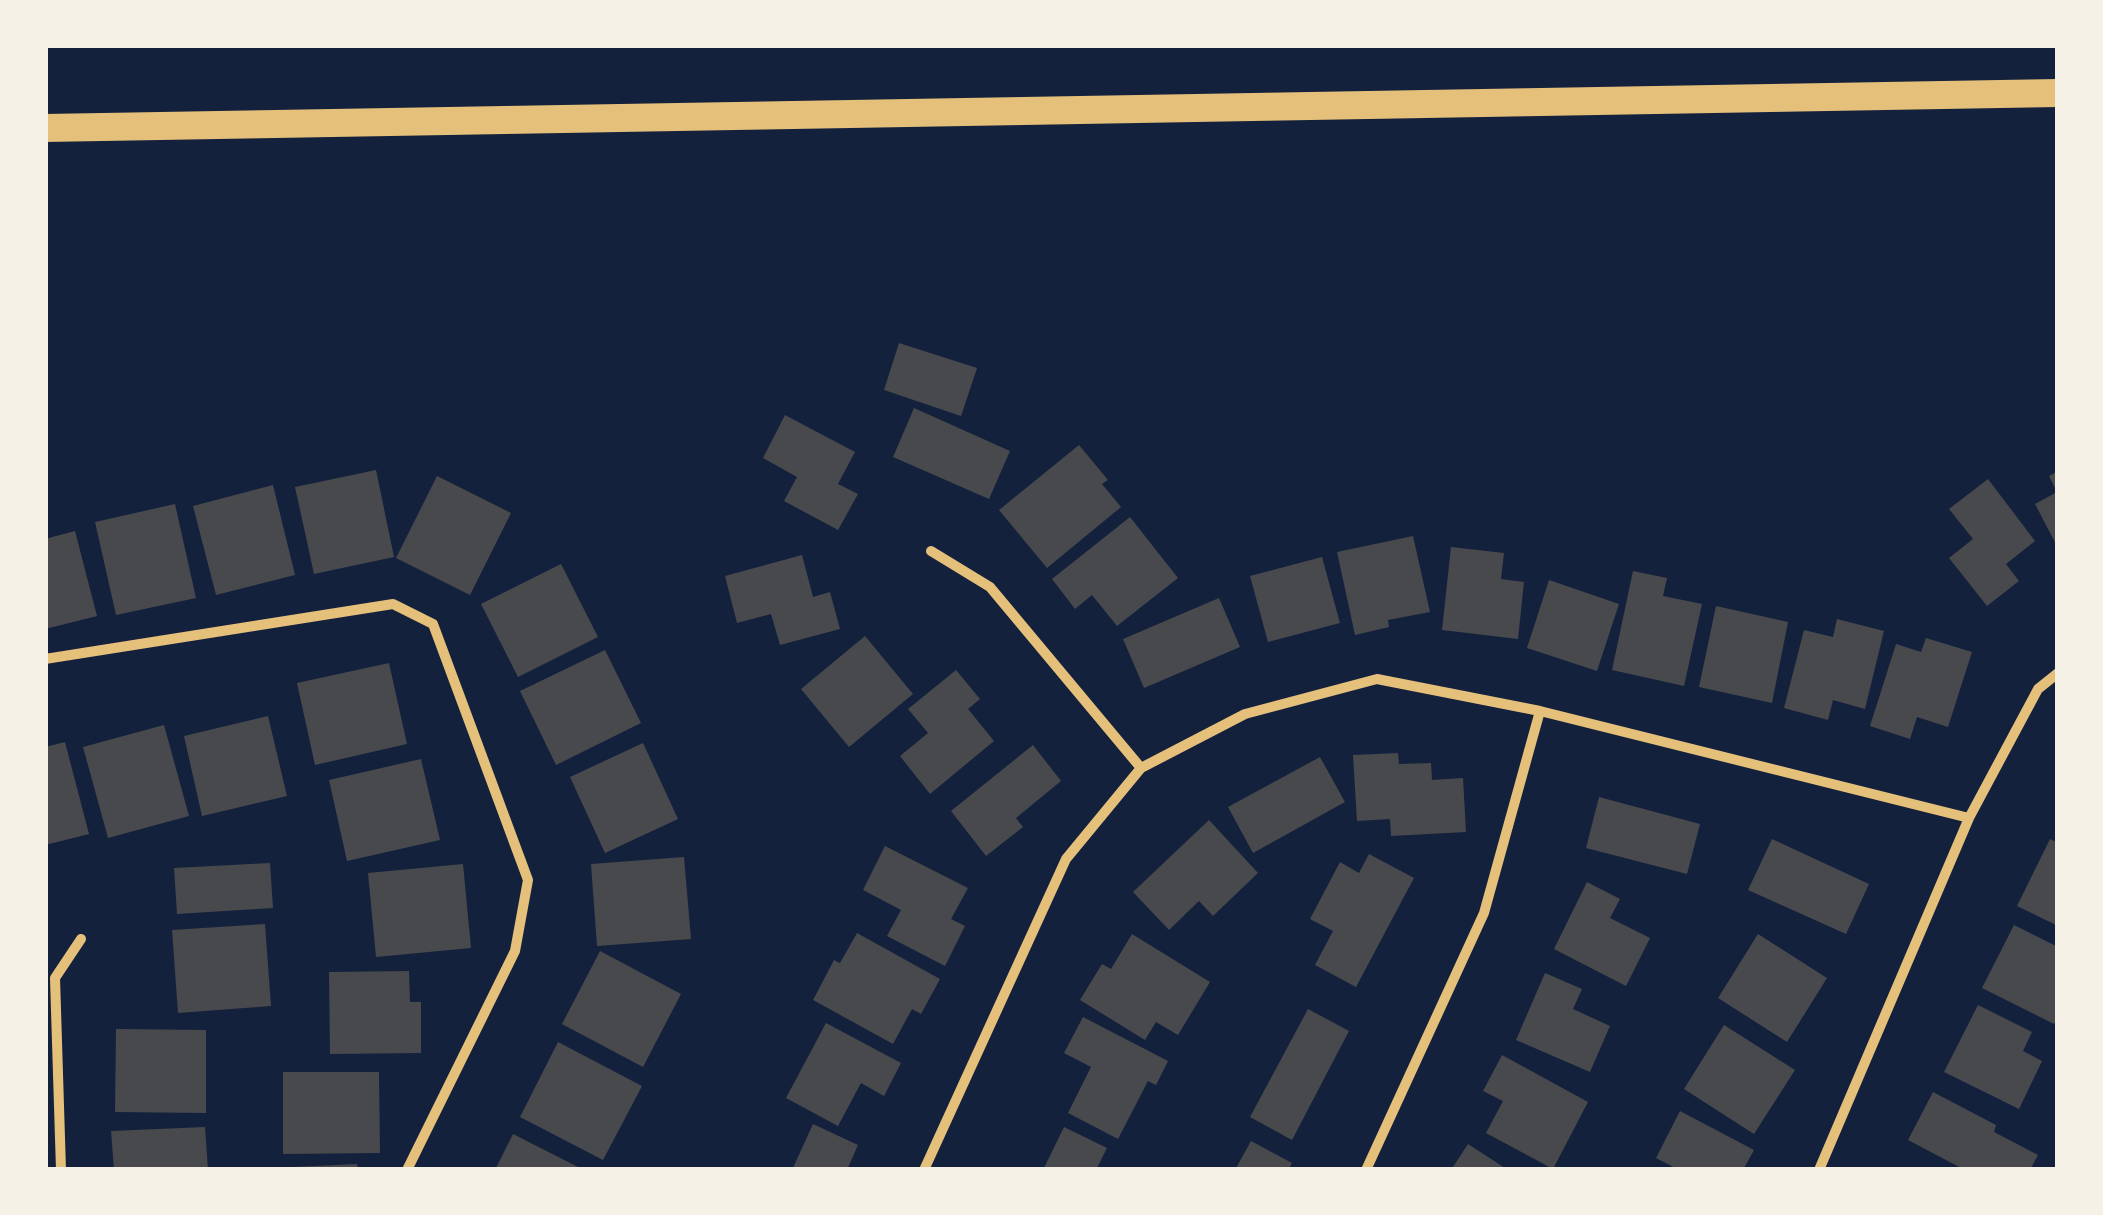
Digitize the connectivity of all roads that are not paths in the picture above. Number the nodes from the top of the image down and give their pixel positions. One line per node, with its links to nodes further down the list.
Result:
1 (2058, 94): 2 (highway)
2 (45, 128)
3 (931, 551): 7 (street)
4 (45, 659): 12 (street)
5 (2058, 673): 8 (street)
6 (1540, 711): 7 (street); 8 (street); 14 (street)
7 (1141, 768): 13 (street)
8 (1969, 818): 10 (street)
9 (81, 939): 11 (street)
10 (1820, 1167): 15 (street)
11 (61, 1170)
12 (406, 1170)
13 (924, 1170)
14 (1366, 1170)
15 (1834, 1170)

